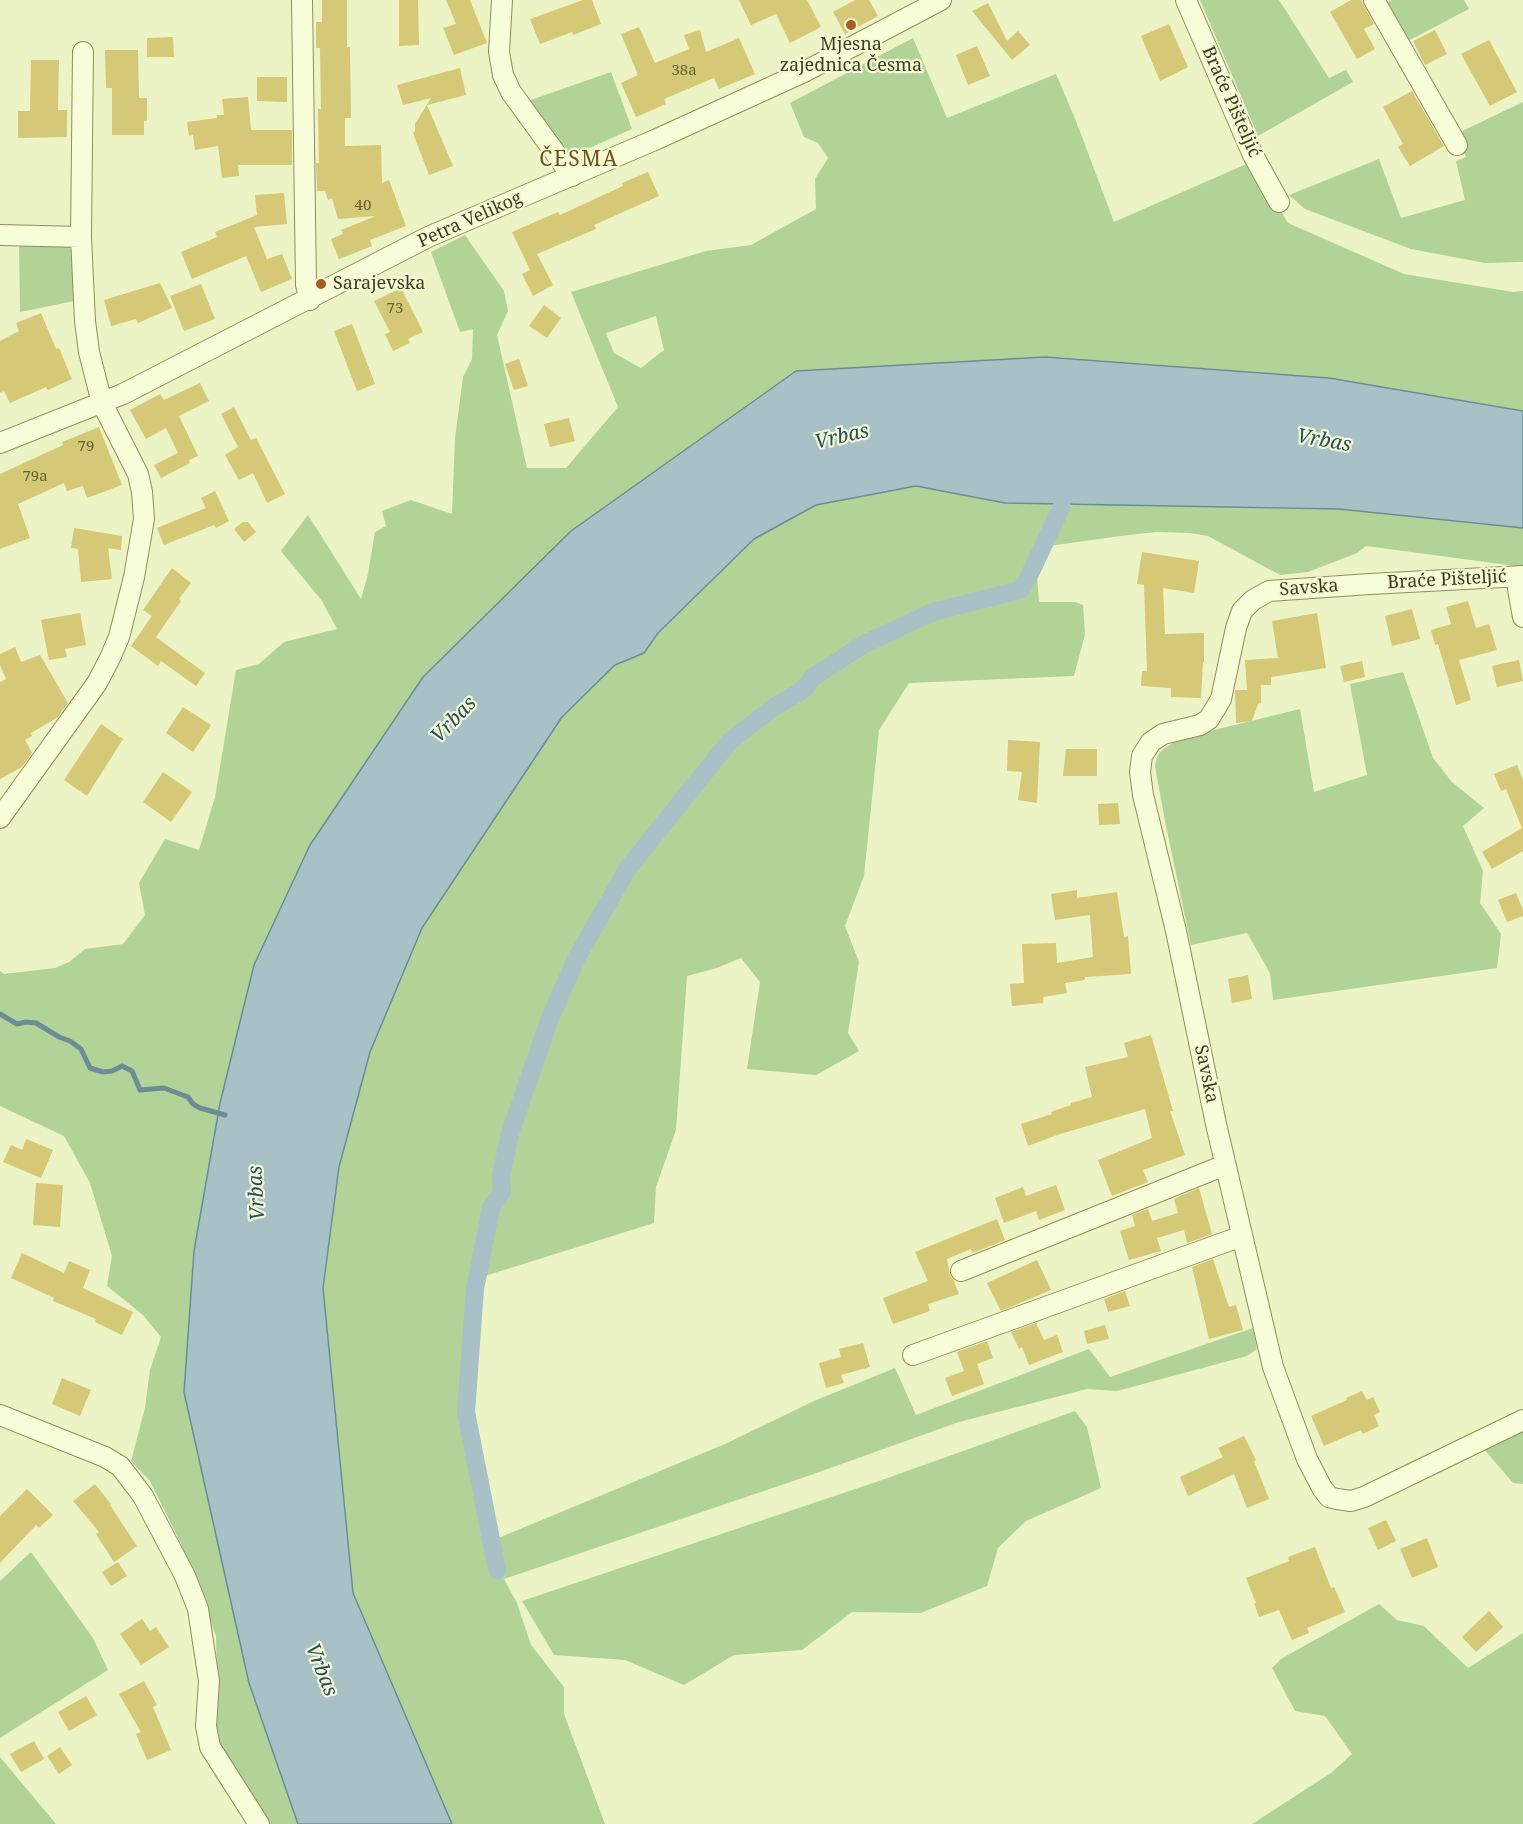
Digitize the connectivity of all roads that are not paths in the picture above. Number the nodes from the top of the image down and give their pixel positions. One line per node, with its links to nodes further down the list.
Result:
1 (302, 0): 12 (street)
2 (502, 0): 8 (street)
3 (941, 0): 8 (street, Petra Velikog)
4 (1186, 0): 9 (street, Braće Pišteljić)
5 (1374, 0): 7 (street)
6 (83, 52): 11 (street)
7 (1457, 145)
8 (572, 176): 12 (street, Petra Velikog)
9 (1279, 202)
10 (0, 235): 11 (street)
11 (81, 237): 13 (street)
12 (310, 300): 13 (street, Petra Velikog)
13 (102, 404): 14 (street, Petra Velikog); 18 (street)
14 (0, 443)
15 (1521, 576): 16 (street, Braće Pišteljić); 17 (street)
16 (1370, 584): 19 (street, Savska)
17 (1523, 616)
18 (0, 818)
19 (1226, 1165): 20 (street, Savska); 21 (street)
20 (1242, 1236): 22 (street); 24 (street, Savska)
21 (961, 1271)
22 (913, 1355)
23 (0, 1415): 25 (street)
24 (1523, 1420)
25 (259, 1824)

